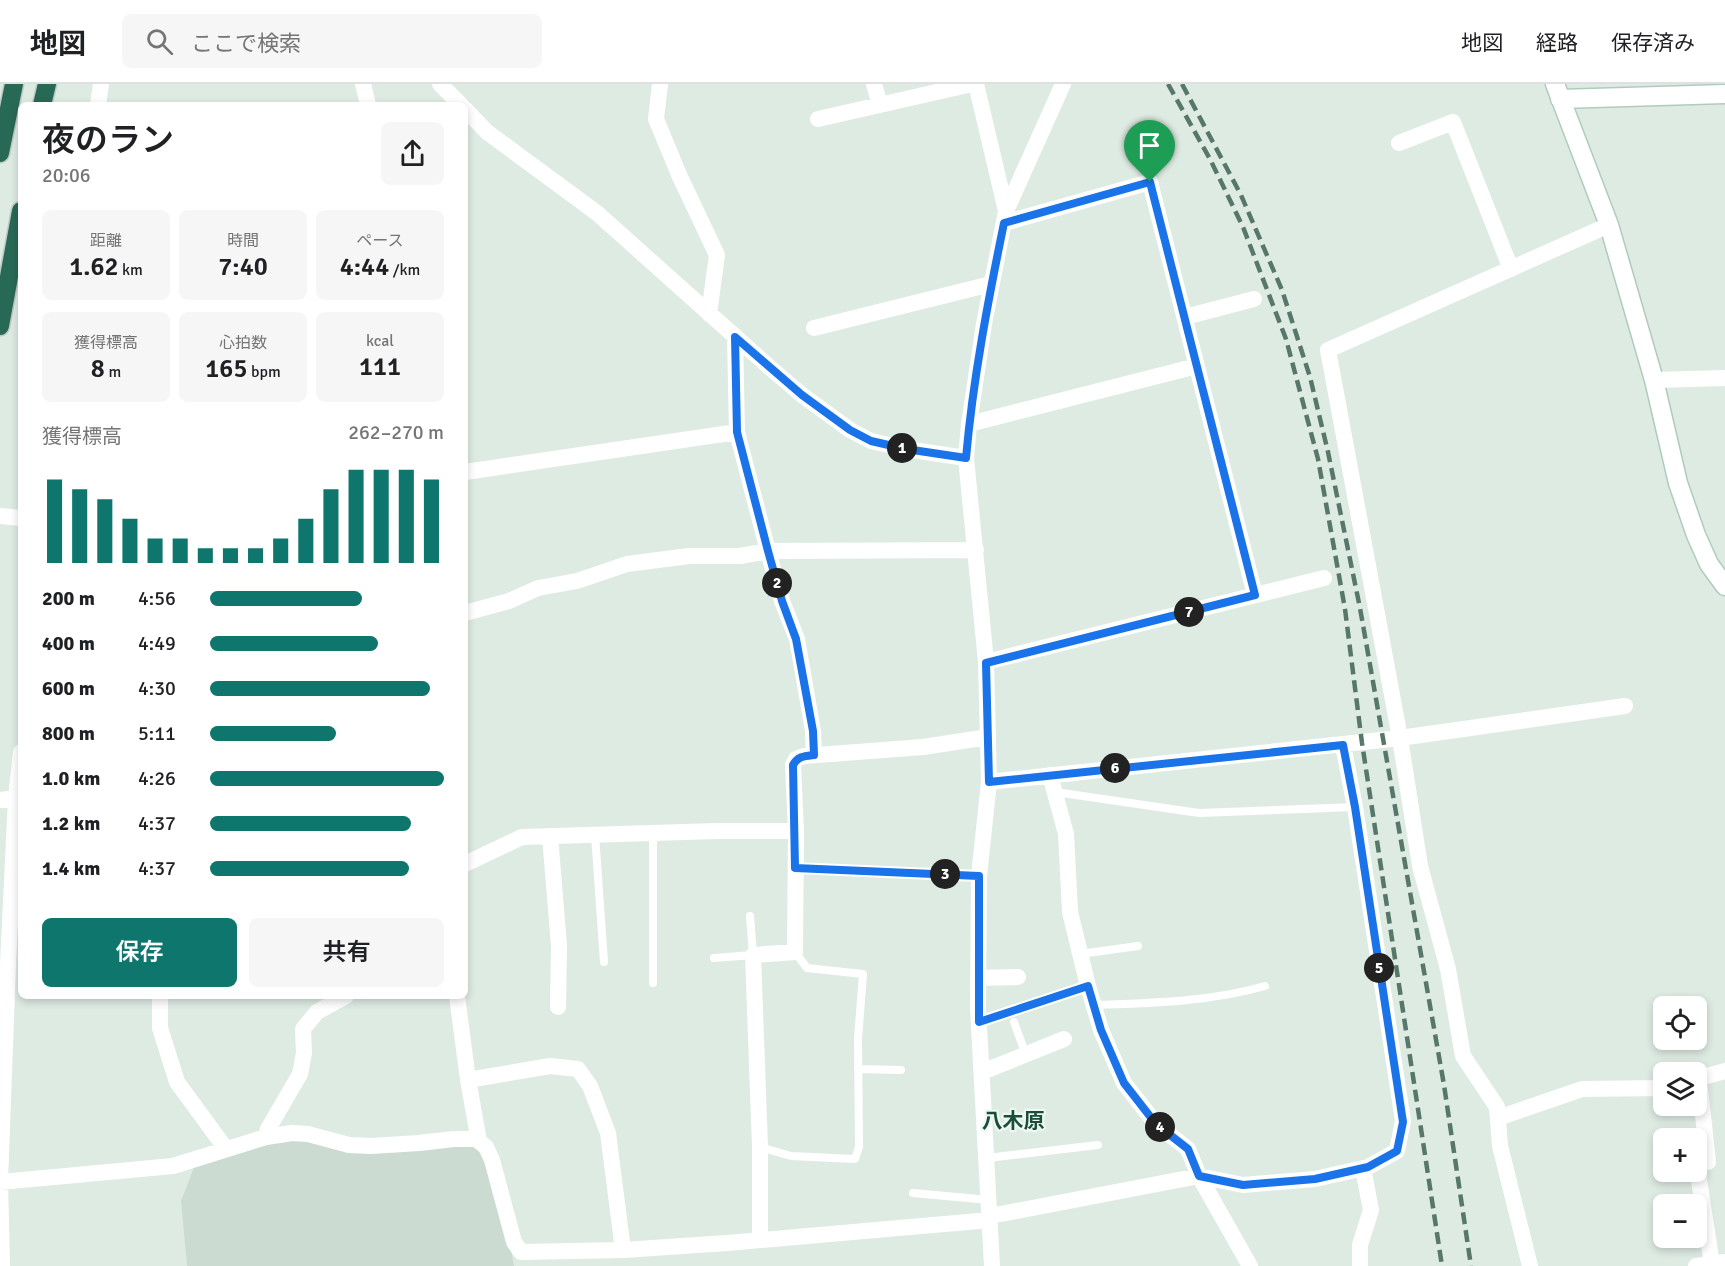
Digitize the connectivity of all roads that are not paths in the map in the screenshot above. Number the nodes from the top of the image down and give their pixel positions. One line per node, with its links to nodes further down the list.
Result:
1 (14, 84): 20 (highway)
2 (47, 84): 12 (highway)
3 (101, 84): 13 (street)
4 (363, 84): 14 (street)
5 (440, 84): 15 (street)
6 (660, 84): 27 (street)
7 (874, 84): 16 (street)
8 (974, 84): 16 (street); 21 (street)
9 (1063, 84): 21 (street)
10 (1557, 91): 11 (street); 22 (street)
11 (1725, 94)
12 (43, 102)
13 (98, 102)
14 (367, 102)
15 (458, 102)
16 (880, 105): 18 (street)
17 (468, 112): 27 (street)
18 (818, 119)
19 (1399, 143): 24 (street)
20 (0, 153)
21 (1005, 217): 25 (street); 28 (street)
22 (1609, 225): 24 (street); 34 (street)
23 (18, 228): 29 (highway)
24 (1511, 269): 50 (street)
25 (991, 284): 30 (street); 35 (street)
26 (1254, 299): 28 (street)
27 (709, 314): 31 (street)
28 (1185, 317): 32 (street)
29 (0, 327)
30 (814, 328)
31 (735, 337): 36 (street); 37 (street)
32 (1197, 366): 35 (street); 45 (street)
33 (1725, 378): 34 (street)
34 (1654, 381): 44 (street)
35 (969, 424): 37 (street)
36 (737, 432): 38 (street); 42 (street)
37 (966, 458): 41 (street)
38 (468, 472)
39 (0, 516): 40 (street)
40 (18, 518)
41 (976, 550): 42 (street); 47 (street)
42 (768, 551): 46 (street); 52 (street)
43 (1324, 578): 45 (street)
44 (1725, 586)
45 (1255, 595): 47 (street)
46 (468, 612)
47 (986, 663): 49 (street)
48 (1625, 706): 50 (street)
49 (988, 737): 52 (street); 55 (street)
50 (1400, 738): 51 (street); 96 (street)
51 (1343, 745): 53 (street); 58 (street)
52 (814, 755): 59 (street)
53 (1050, 775): 55 (street); 56 (street)
54 (18, 782): 57 (street)
55 (989, 782): 65 (street)
56 (1055, 792): 58 (lane); 69 (street)
57 (8, 799): 73 (street)
58 (1355, 807): 103 (street)
59 (795, 831): 60 (street); 64 (street)
60 (653, 833): 61 (street); 76 (lane)
61 (595, 835): 62 (street); 72 (lane)
62 (550, 836): 63 (street); 83 (street)
63 (468, 863)
64 (795, 868): 65 (lane); 68 (street)
65 (979, 876): 75 (street)
66 (750, 916): 70 (lane)
67 (1138, 945): 69 (lane)
68 (795, 952): 70 (street); 88 (lane)
69 (1080, 954): 77 (street)
70 (753, 955): 71 (lane); 100 (street)
71 (714, 958)
72 (604, 962)
73 (14, 963): 105 (street)
74 (1018, 977): 75 (street)
75 (978, 978): 84 (street)
76 (653, 983)
77 (1088, 986): 82 (street); 84 (lane)
78 (1265, 986): 82 (lane)
79 (160, 999): 101 (street)
80 (340, 999): 97 (street)
81 (458, 999): 93 (street)
82 (1094, 1005): 104 (street)
83 (558, 1007)
84 (979, 1022): 91 (street)
85 (1014, 1022): 87 (lane)
86 (1065, 1039): 87 (street)
87 (1026, 1054): 91 (street)
88 (858, 1069): 89 (lane); 100 (lane)
89 (901, 1070)
90 (1725, 1071): 92 (street)
91 (982, 1072): 102 (street)
92 (1707, 1076)
93 (468, 1080): 98 (street); 109 (street)
94 (1653, 1088): 96 (street)
95 (1700, 1116): 110 (street)
96 (1498, 1118): 115 (street)
97 (266, 1137): 98 (street); 101 (street)
98 (479, 1141): 109 (street)
99 (1098, 1145): 102 (lane)
100 (760, 1147): 108 (street)
101 (226, 1149): 105 (street)
102 (987, 1158): 107 (street)
103 (1363, 1168): 104 (street); 114 (street)
104 (1199, 1176): 107 (street); 113 (street)
105 (0, 1182): 111 (street)
106 (913, 1193): 107 (lane)
107 (990, 1212): 108 (street); 112 (street)
108 (760, 1239): 109 (street)
109 (623, 1250)
110 (1711, 1264)
111 (2, 1266)
112 (992, 1266)
113 (1250, 1266)
114 (1360, 1266)
115 (1530, 1266)

